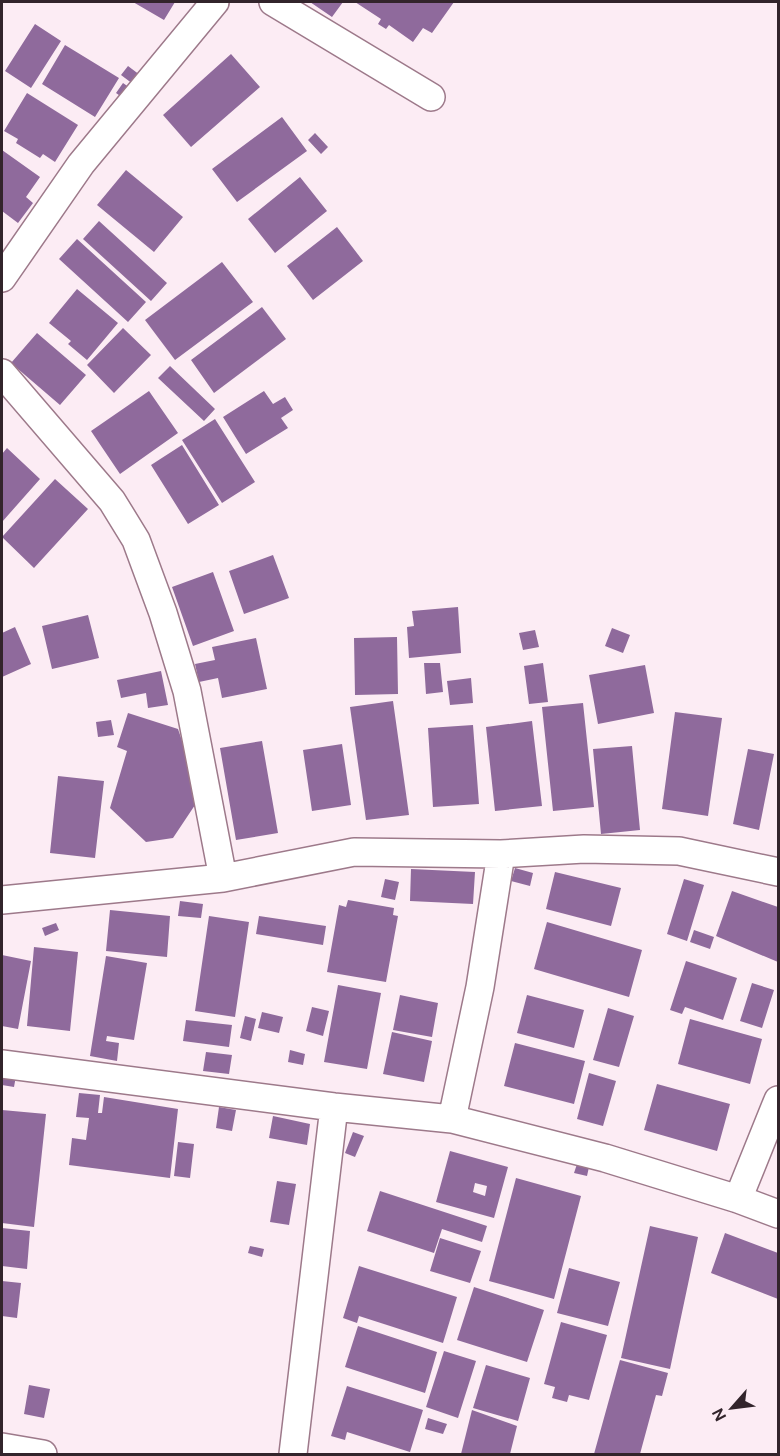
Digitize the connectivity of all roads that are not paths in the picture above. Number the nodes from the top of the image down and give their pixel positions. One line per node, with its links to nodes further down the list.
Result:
1 (215, 2): 4 (street)
2 (273, 2): 3 (street)
3 (431, 96)
4 (2, 278)
5 (2, 373): 8 (street)
6 (501, 854): 7 (street); 8 (street); 13 (street)
7 (778, 872)
8 (223, 878): 9 (street)
9 (2, 900)
10 (2, 1064): 12 (street)
11 (778, 1100): 14 (street)
12 (334, 1107): 13 (street); 18 (street)
13 (452, 1119): 14 (street)
14 (738, 1199): 15 (street)
15 (778, 1215)
16 (2, 1447): 17 (street)
17 (43, 1455)
18 (293, 1455)

